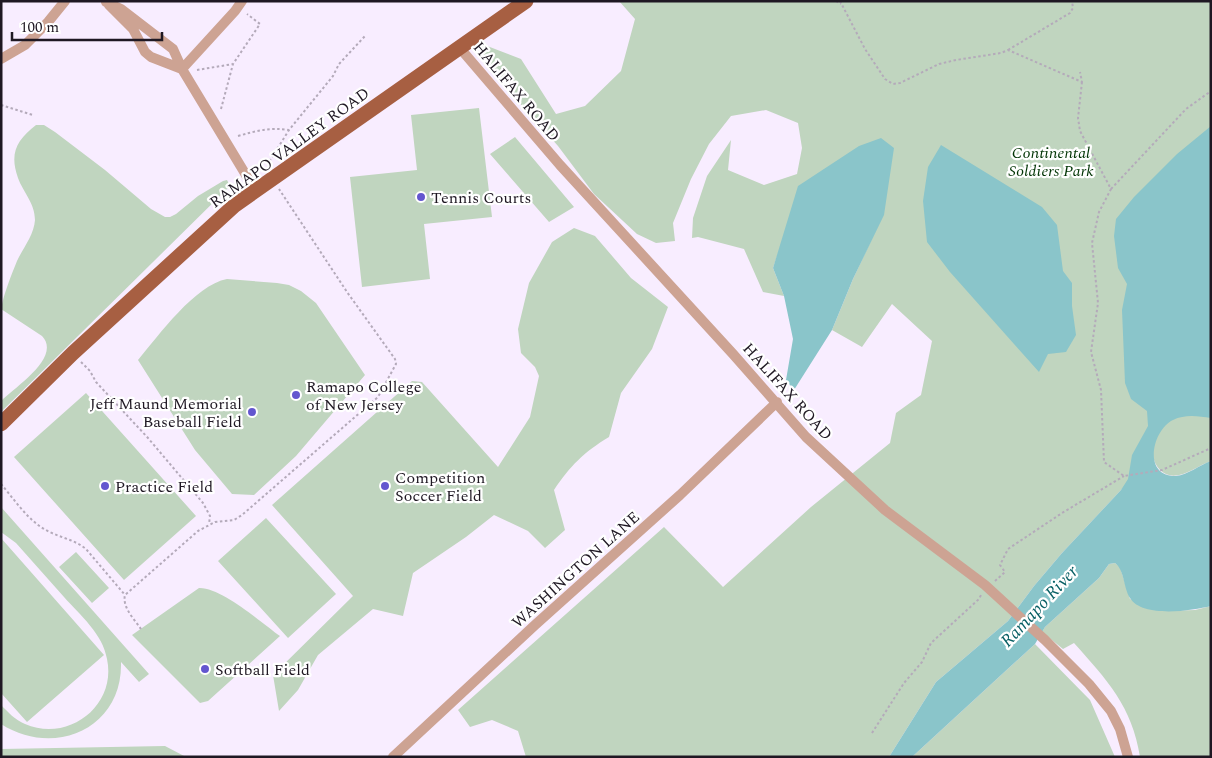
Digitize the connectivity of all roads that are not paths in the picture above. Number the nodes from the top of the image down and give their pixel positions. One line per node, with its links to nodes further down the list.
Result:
1 (65, 1): 6 (street)
2 (242, 1): 7 (street)
3 (526, 1): 5 (main road, RAMAPO VALLEY ROAD)
4 (106, 2): 7 (street); 7 (street)
5 (459, 47): 8 (main road, RAMAPO VALLEY ROAD); 9 (street, HALIFAX ROAD)
6 (1, 59)
7 (182, 69): 8 (street)
8 (255, 190): 10 (main road, RAMAPO VALLEY ROAD)
9 (776, 402): 11 (street, WASHINGTON LANE); 12 (street, HALIFAX ROAD)
10 (1, 424)
11 (393, 757)
12 (1128, 757)

